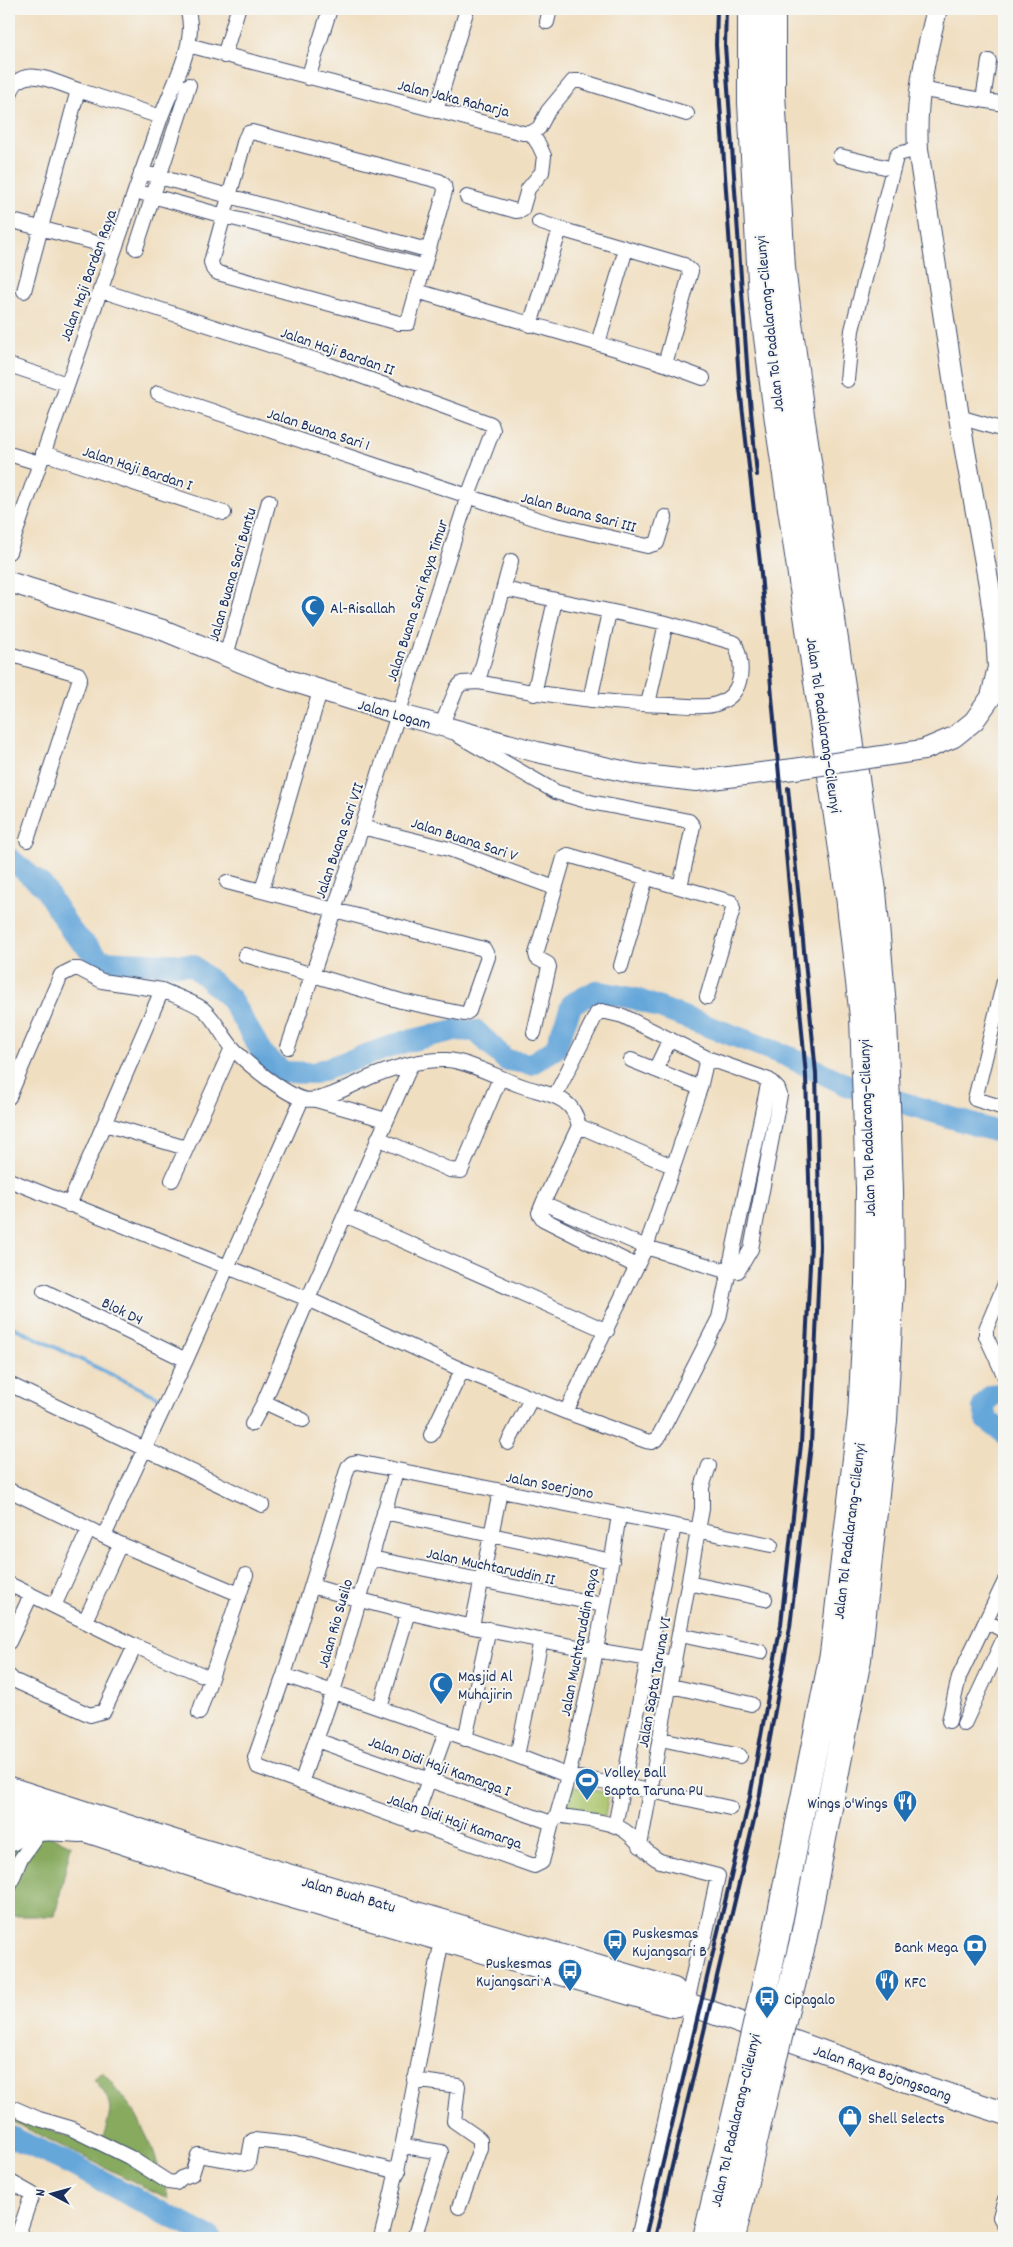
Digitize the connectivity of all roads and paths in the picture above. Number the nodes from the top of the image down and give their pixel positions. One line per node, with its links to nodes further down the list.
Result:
1 (187, 9): 8 (street, Jalan Haji Bardan Raya)
2 (238, 9): 9 (street)
3 (330, 9): 11 (street)
4 (467, 9): 18 (street)
5 (751, 9): 92 (highway, Jalan Tol Padalarang–Cileunyi)
6 (772, 9): 92 (highway, Jalan Tol Padalarang–Cileunyi)
7 (937, 9): 13 (street, Jalan Logam)
8 (188, 46): 9 (street, Jalan Jaka Raharja); 20 (street, Jalan Haji Bardan Raya)
9 (224, 56): 11 (street, Jalan Jaka Raharja)
10 (989, 61): 16 (street)
11 (308, 78): 18 (street, Jalan Jaka Raharja)
12 (189, 85): 26 (street)
13 (919, 88): 16 (street); 22 (street, Jalan Logam)
14 (78, 90): 15 (street); 20 (street); 36 (street)
15 (9, 98)
16 (984, 100): 17 (street)
17 (1004, 104)
18 (436, 111): 21 (street, Jalan Jaka Raharja)
19 (687, 114): 21 (street)
20 (160, 117): 25 (street, Jalan Haji Bardan Raya)
21 (531, 133): 31 (street)
22 (918, 149): 24 (street); 54 (street, Jalan Logam)
23 (840, 156): 24 (street)
24 (893, 168): 51 (street)
25 (141, 172): 26 (street); 27 (street, Jalan Haji Bardan Raya)
26 (159, 177): 28 (street); 29 (street)
27 (135, 191): 29 (street); 38 (street, Jalan Haji Bardan Raya)
28 (210, 192): 30 (street); 32 (street)
29 (153, 196): 32 (street); 39 (street)
30 (229, 197): 33 (street); 41 (street); 41 (street)
31 (467, 198)
32 (206, 212): 33 (street)
33 (224, 216): 42 (street); 45 (street)
34 (9, 220): 36 (street)
35 (539, 222): 37 (street)
36 (40, 229): 38 (street); 43 (street)
37 (560, 229): 40 (street); 46 (street)
38 (115, 248): 44 (street, Jalan Haji Bardan Raya)
39 (136, 248)
40 (626, 249): 47 (street); 48 (street)
41 (427, 250): 42 (street)
42 (423, 266): 45 (street)
43 (24, 290)
44 (100, 290): 52 (street, Jalan Haji Bardan Raya); 58 (street, Jalan Haji Bardan II)
45 (417, 291): 46 (street)
46 (530, 325): 47 (street)
47 (598, 343): 48 (street)
48 (666, 364): 50 (street)
49 (9, 366): 52 (street)
50 (703, 378)
51 (847, 380)
52 (67, 384): 57 (street, Jalan Haji Bardan Raya)
53 (158, 393): 58 (street, Jalan Buana Sari 1)
54 (959, 417): 55 (street); 77 (street, Jalan Logam, bridge)
55 (1004, 430)
56 (9, 454): 57 (street, Jalan Haji Bardan I)
57 (41, 458): 60 (street, Jalan Haji Bardan I); 62 (street, Jalan Haji Bardan Raya)
58 (468, 496): 61 (street, Jalan Buana Sari III); 76 (street, Jalan Buana Sari Raya Timur)
59 (269, 501): 70 (street, Jalan Buana Sari Buntu)
60 (224, 513)
61 (665, 517)
62 (9, 552)
63 (511, 561): 65 (street)
64 (9, 582): 70 (street, Jalan Logam)
65 (504, 589): 66 (street); 71 (street)
66 (556, 600): 67 (street); 73 (street)
67 (609, 612): 68 (street); 74 (street)
68 (666, 623): 75 (street); 75 (street)
69 (9, 654): 79 (street)
70 (226, 656): 72 (street, Jalan Logam)
71 (478, 682): 73 (street); 77 (street)
72 (320, 691): 76 (street, Jalan Logam); 84 (street)
73 (534, 694): 74 (street)
74 (590, 700): 75 (street)
75 (648, 704)
76 (398, 714): 77 (street, Jalan Logam); 78 (street, Jalan Buana Sari VII)
77 (444, 727): 82 (street)
78 (362, 826): 83 (street, Jalan Buana Sari V); 85 (street, Jalan Buana Sari VII)
79 (27, 840)
80 (646, 878): 82 (street); 83 (street); 87 (street)
81 (227, 882): 84 (street)
82 (680, 887): 91 (street)
83 (555, 888): 93 (street)
84 (262, 890): 85 (street)
85 (334, 909): 88 (street, Jalan Buana Sari VII); 88 (street)
86 (245, 956): 88 (street)
87 (621, 966)
88 (311, 976): 95 (street, Jalan Buana Sari VII)
89 (1004, 981): 107 (street)
90 (162, 990): 96 (street); 104 (street); 109 (street)
91 (707, 997)
92 (874, 1018): 116 (highway, Jalan Tol Padalarang–Cileunyi)
93 (534, 1033)
94 (670, 1039): 97 (street); 100 (street); 103 (street)
95 (288, 1047)
96 (232, 1048): 105 (street); 112 (street)
97 (707, 1058): 102 (street); 123 (street)
98 (631, 1060): 100 (street)
99 (411, 1065): 101 (street); 106 (street); 108 (street)
100 (655, 1070): 102 (street)
101 (500, 1078): 103 (street); 111 (street)
102 (700, 1088): 113 (street)
103 (555, 1096): 110 (street)
104 (9, 1097)
105 (302, 1099): 106 (street); 122 (street)
106 (316, 1100): 108 (street)
107 (1004, 1108)
108 (386, 1120): 111 (street)
109 (105, 1124): 112 (street); 118 (street)
110 (579, 1126): 113 (street); 117 (street)
111 (378, 1138): 119 (street)
112 (186, 1148): 115 (street)
113 (672, 1166): 120 (street)
114 (9, 1180): 118 (street)
115 (172, 1180)
116 (880, 1189): 221 (highway, Jalan Tol Padalarang–Cileunyi, bridge); 221 (highway, Jalan Tol Padalarang–Cileunyi, bridge)
117 (543, 1203): 120 (street); 121 (street)
118 (69, 1205): 122 (street)
119 (345, 1215): 126 (street); 127 (street)
120 (646, 1247): 121 (street); 123 (street)
121 (636, 1266): 127 (street)
122 (228, 1267): 126 (street); 128 (street)
123 (729, 1272): 134 (street)
124 (1004, 1286): 130 (street)
125 (44, 1291): 128 (street, Blok D4)
126 (308, 1299): 129 (street); 133 (street)
127 (607, 1331): 134 (street)
128 (186, 1360): 139 (street)
129 (462, 1370): 132 (street); 137 (street)
130 (1004, 1374)
131 (9, 1384): 139 (street)
132 (531, 1399): 134 (street); 138 (street)
133 (264, 1402): 135 (street); 136 (street)
134 (566, 1412)
135 (303, 1420)
136 (252, 1424)
137 (430, 1435)
138 (508, 1443)
139 (145, 1450): 144 (street); 150 (street)
140 (709, 1466): 149 (street, Jalan Sapta Taruna VI)
141 (396, 1471): 143 (street, Jalan Soerjono); 145 (street, Jalan Rio Susilo); 161 (street, Jalan Soerjono)
142 (9, 1490): 148 (street)
143 (500, 1492): 146 (street, Jalan Soerjono); 151 (street)
144 (262, 1505)
145 (384, 1512): 151 (street); 154 (street, Jalan Rio Susilo)
146 (619, 1515): 147 (street, Jalan Soerjono); 155 (street, Jalan Muchtaruddin Raya)
147 (674, 1526): 149 (street, Jalan Soerjono); 183 (street)
148 (89, 1530): 150 (street); 167 (street)
149 (697, 1530): 153 (street); 158 (street, Jalan Sapta Taruna VI)
150 (104, 1536): 152 (street)
151 (491, 1536): 155 (street); 157 (street)
152 (120, 1544): 162 (street); 170 (street)
153 (771, 1545)
154 (371, 1558): 157 (street, Jalan Muchtaruddin II); 165 (street, Jalan Rio Susilo)
155 (612, 1561): 166 (street, Jalan Muchtaruddin Raya)
156 (246, 1575): 162 (street)
157 (482, 1581): 166 (street, Jalan Muchtaruddin II); 171 (street)
158 (688, 1583): 164 (street); 174 (street, Jalan Sapta Taruna VI)
159 (1004, 1583): 169 (street)
160 (9, 1584): 163 (street)
161 (312, 1586): 165 (street); 185 (street, Jalan Soerjono)
162 (239, 1594): 187 (street)
163 (31, 1595): 167 (street); 177 (street)
164 (764, 1599)
165 (359, 1600): 168 (street); 189 (street, Jalan Rio Susilo)
166 (603, 1605): 180 (street, Jalan Muchtaruddin Raya)
167 (54, 1606): 170 (street)
168 (408, 1612): 171 (street); 191 (street)
169 (986, 1621): 173 (street); 178 (street)
170 (85, 1622): 179 (street)
171 (472, 1626): 172 (street)
172 (489, 1629): 176 (street); 196 (street)
173 (1004, 1631)
174 (680, 1634): 181 (street); 184 (street, Jalan Sapta Taruna VI)
175 (1004, 1638): 182 (street)
176 (540, 1640): 180 (street); 199 (street)
177 (9, 1642)
178 (975, 1645): 182 (street); 193 (street)
179 (135, 1646): 186 (street); 187 (street)
180 (595, 1651): 183 (street); 202 (street, Jalan Muchtaruddin Raya)
181 (761, 1652)
182 (995, 1656): 194 (street)
183 (648, 1659): 184 (street); 205 (street)
184 (675, 1663): 188 (street, Jalan Sapta Taruna VI)
185 (284, 1675): 189 (street); 201 (street, Jalan Soerjono)
186 (9, 1676)
187 (210, 1678): 192 (street)
188 (671, 1686): 190 (street); 197 (street, Jalan Sapta Taruna VI)
189 (333, 1692): 191 (street); 198 (street, Jalan Rio Susilo)
190 (751, 1704)
191 (380, 1708): 195 (street)
192 (199, 1713)
193 (949, 1721)
194 (964, 1724)
195 (446, 1732): 196 (street); 203 (street)
196 (465, 1739): 199 (street)
197 (661, 1739): 200 (street); 206 (street, Jalan Sapta Taruna VI)
198 (316, 1740): 203 (street, Jalan Didi Haji Kamarga I); 204 (street, Jalan Rio Susilo)
199 (517, 1756): 202 (street)
200 (740, 1756)
201 (255, 1763): 204 (street, Jalan Didi Haji Kamarga)
202 (569, 1776): 205 (street); 209 (street, Jalan Muchtaruddin Raya)
203 (429, 1779): 209 (street, Jalan Didi Haji Kamarga I); 210 (street)
204 (301, 1783): 210 (street, Jalan Didi Haji Kamarga)
205 (623, 1786): 206 (street); 211 (street)
206 (651, 1791): 208 (street); 215 (street, Jalan Sapta Taruna VI)
207 (11, 1800): 213 (main road, Jalan Buah Batu); 218 (main road, Jalan Buah Batu)
208 (730, 1808)
209 (554, 1819): 210 (street, Jalan Didi Haji Kamarga); 211 (street)
210 (413, 1824)
211 (615, 1826): 215 (street)
212 (43, 1827): 213 (highway); 214 (highway); 216 (street)
213 (80, 1830): 217 (main road, Jalan Buah Batu)
214 (9, 1839)
215 (640, 1846): 218 (street)
216 (9, 1888)
217 (442, 1940): 218 (main road, Jalan Buah Batu); 220 (street)
218 (688, 2004): 219 (main road, Jalan Buah Batu); 233 (street)
219 (763, 2029): 223 (main road, Jalan Raya Bojongsoang)
220 (414, 2080): 224 (street); 228 (street)
221 (755, 2082): 234 (highway, Jalan Tol Padalarang–Cileunyi); 235 (highway, Jalan Tol Padalarang–Cileunyi)
222 (9, 2106): 225 (street)
223 (1004, 2113)
224 (404, 2146): 225 (street); 232 (street)
225 (398, 2172): 231 (street)
226 (9, 2181): 230 (street)
227 (1004, 2202): 229 (street)
228 (459, 2207)
229 (1004, 2224)
230 (17, 2238)
231 (381, 2238)
232 (414, 2238)
233 (638, 2238)
234 (705, 2238)
235 (732, 2238)

